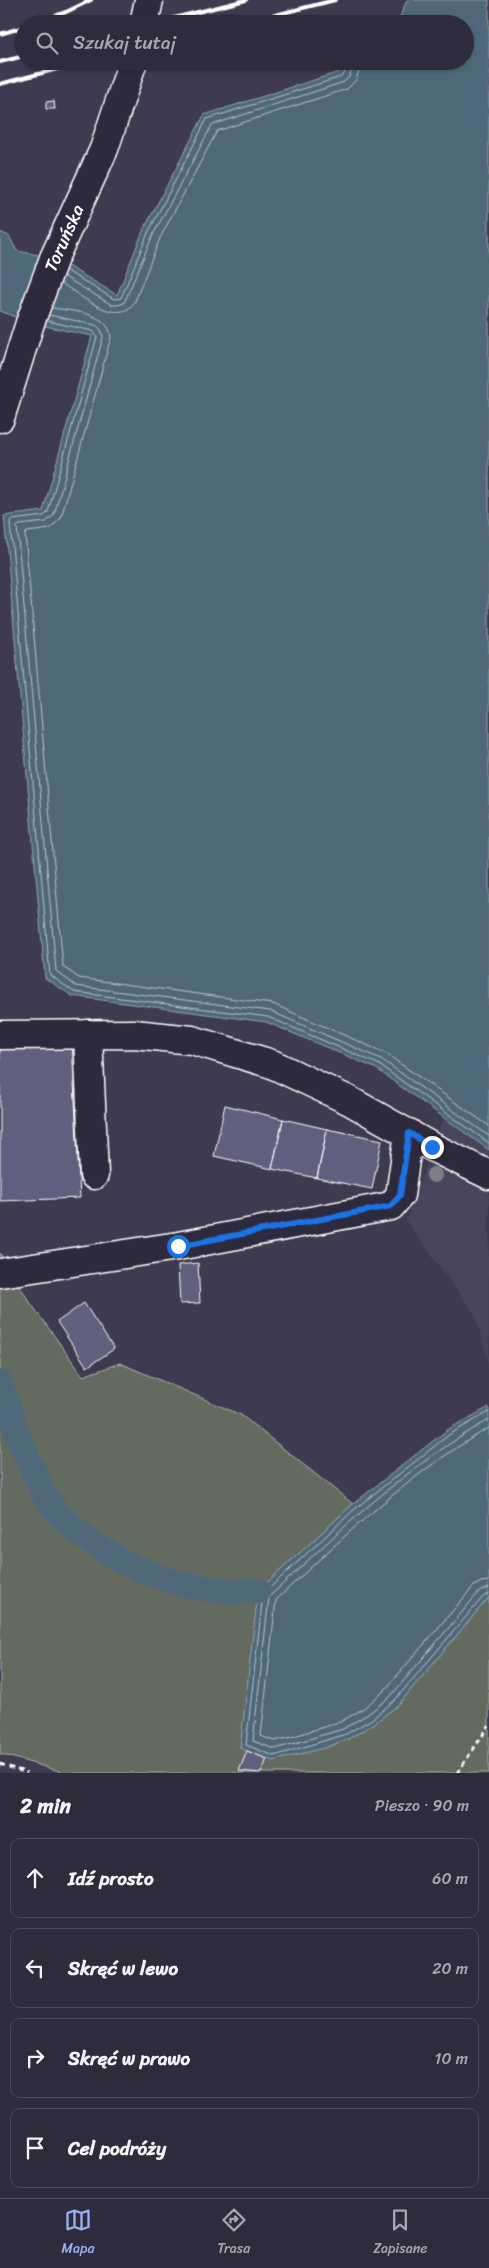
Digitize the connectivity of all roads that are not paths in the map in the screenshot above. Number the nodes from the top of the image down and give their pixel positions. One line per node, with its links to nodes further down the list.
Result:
1 (150, 0): 2 (street)
2 (146, 15)
3 (130, 70): 4 (street, Toruńska)
4 (0, 418)
5 (88, 1034): 6 (street); 7 (street); 8 (street)
6 (0, 1035)
7 (409, 1133): 9 (street); 10 (street)
8 (94, 1175)
9 (489, 1175)
10 (0, 1273)

